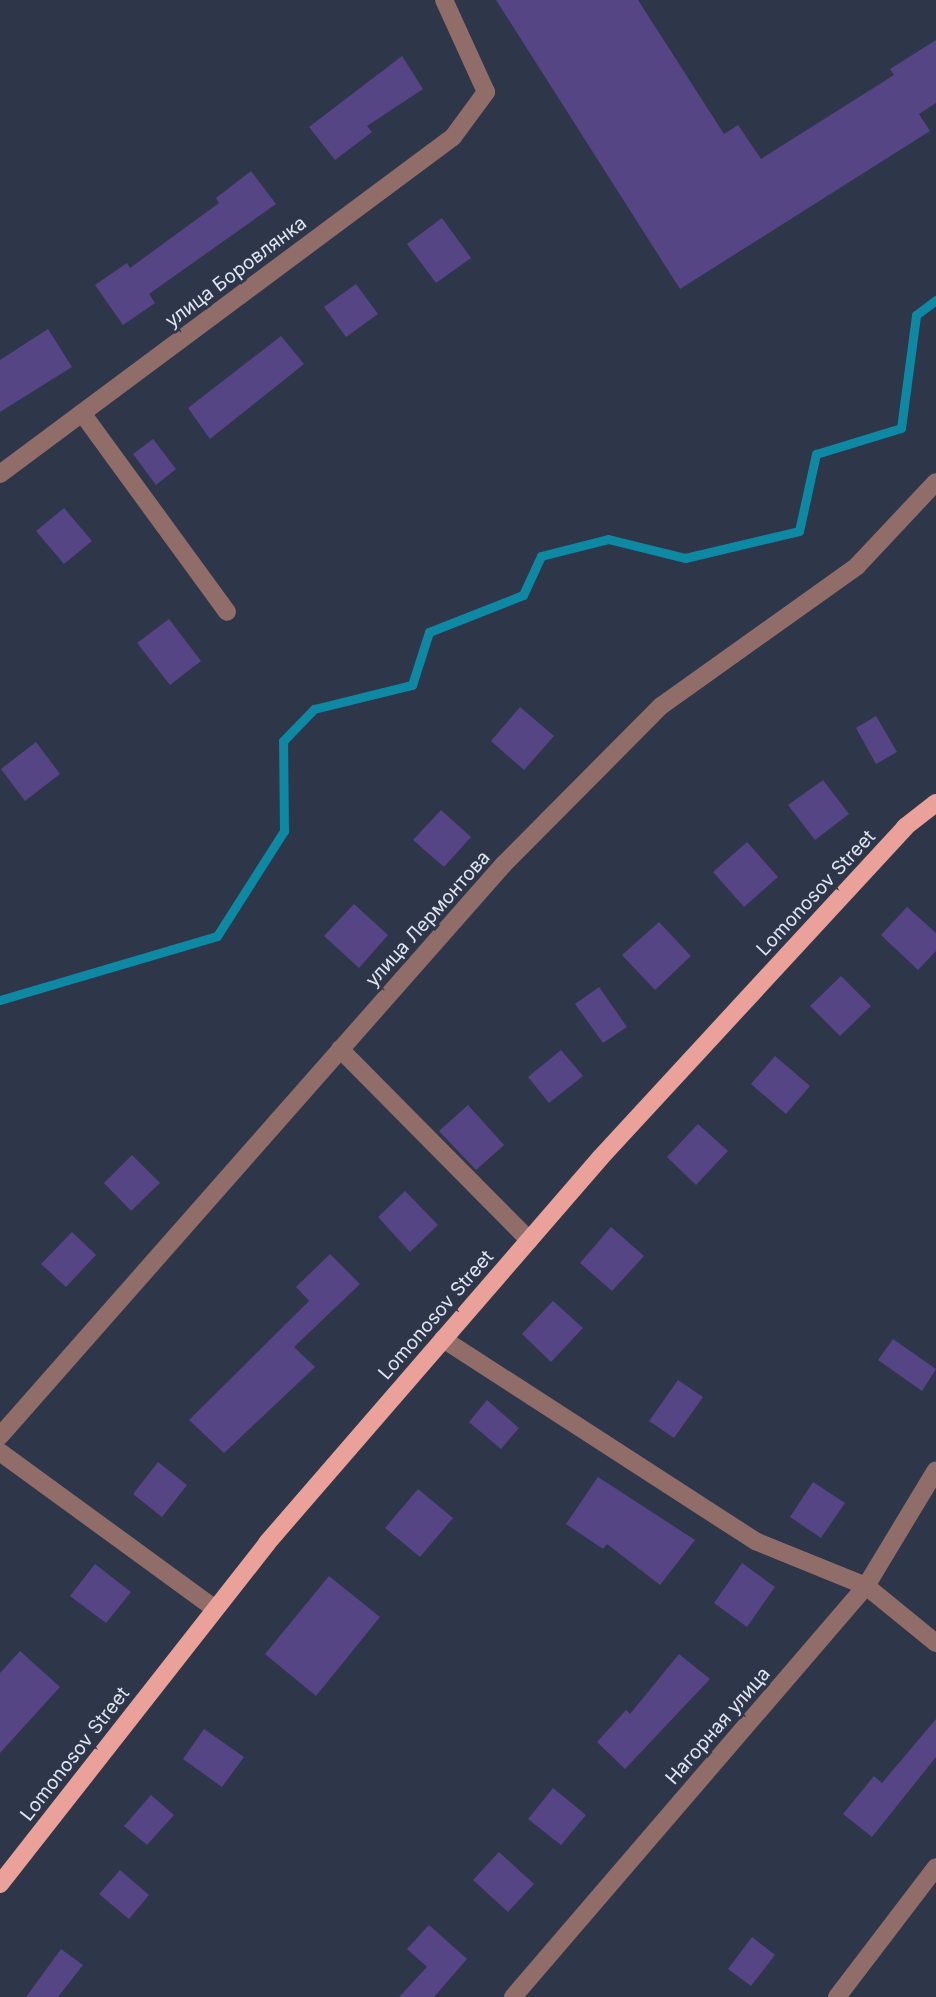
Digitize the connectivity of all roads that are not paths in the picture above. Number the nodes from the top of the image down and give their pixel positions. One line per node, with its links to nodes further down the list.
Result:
1 (444, 0): 2 (street, улица Боровлянка)
2 (82, 413): 3 (street, улица Боровлянка); 5 (street)
3 (0, 474)
4 (936, 482): 7 (street, улица Лермонтова)
5 (227, 612)
6 (936, 803): 8 (main road, Lomonosov Street)
7 (340, 1049): 8 (street); 10 (street, улица Лермонтова)
8 (529, 1240): 9 (main road, Lomonosov Street)
9 (443, 1339): 13 (street); 14 (main road, Lomonosov Street)
10 (0, 1436)
11 (0, 1452): 14 (street)
12 (936, 1470): 13 (street, Нагорная улица)
13 (866, 1586): 15 (street); 18 (street, Нагорная улица)
14 (215, 1609): 17 (main road, Lomonosov Street)
15 (936, 1643)
16 (936, 1867): 19 (street)
17 (0, 1884)
18 (513, 1997)
19 (837, 1997)

